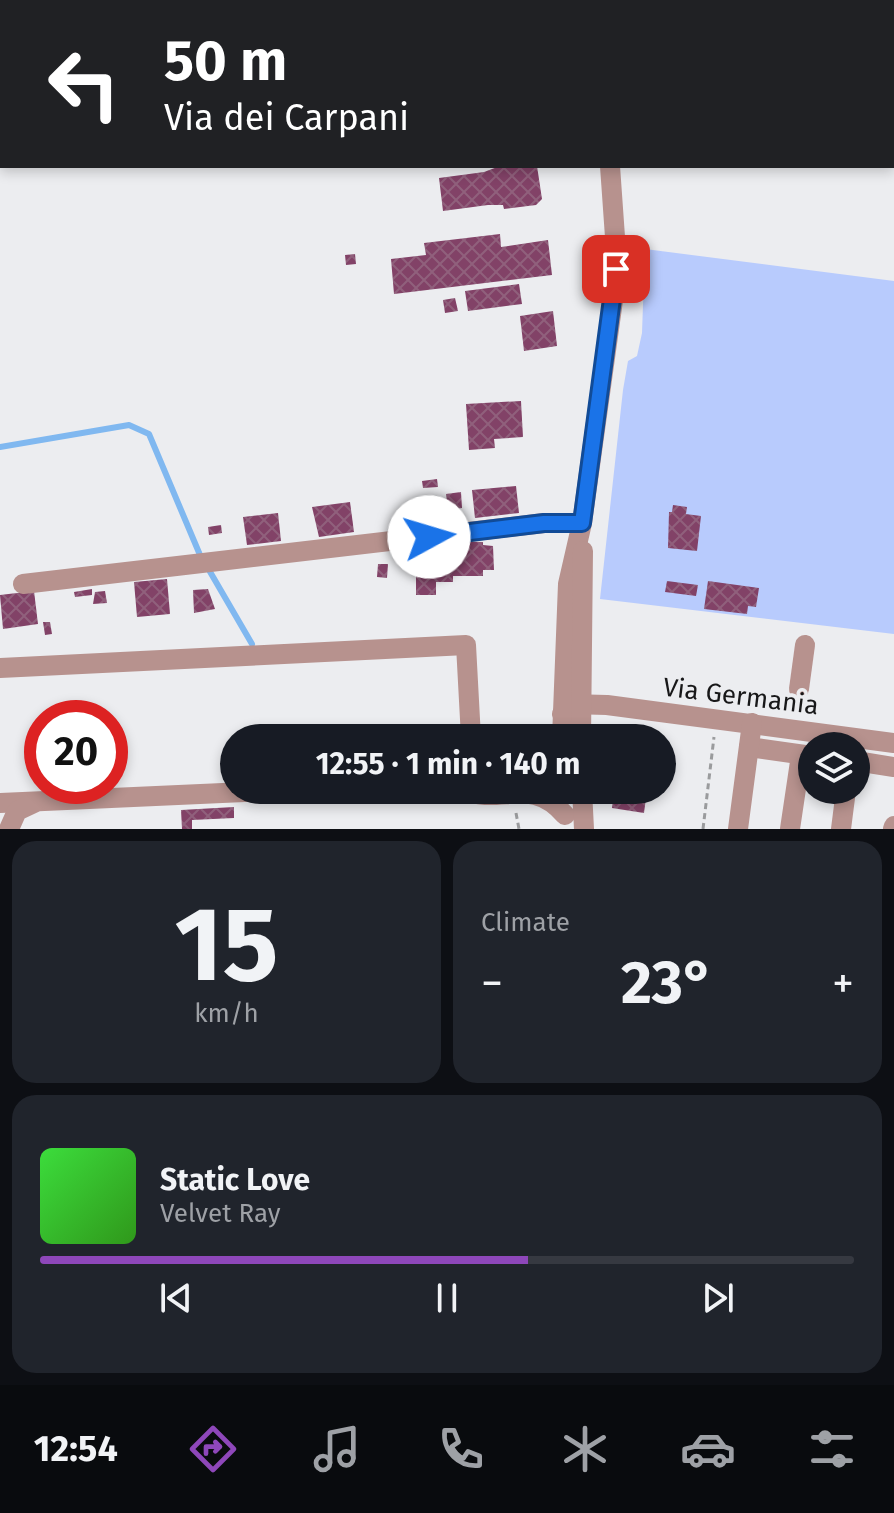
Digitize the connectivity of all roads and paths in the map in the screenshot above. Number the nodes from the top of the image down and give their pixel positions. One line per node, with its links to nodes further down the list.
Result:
1 (610, 168): 2 (street)
2 (582, 523): 3 (street); 7 (street); 7 (street)
3 (23, 584)
4 (805, 645): 6 (street)
5 (0, 668): 9 (street)
6 (799, 689)
7 (575, 711): 8 (street, Via Germania); 10 (street); 11 (street); 12 (street)
8 (752, 723): 14 (street, Via Germania); 15 (street)
9 (470, 724)
10 (569, 724)
11 (573, 724)
12 (578, 724)
13 (714, 733): 34 (path)
14 (894, 743)
15 (749, 747): 16 (street); 35 (street)
16 (798, 755)
17 (870, 763): 18 (street)
18 (894, 767)
19 (798, 792): 36 (street)
20 (220, 794): 21 (street)
21 (128, 798)
22 (0, 803): 23 (street)
23 (24, 803)
24 (35, 804): 32 (street)
25 (547, 804): 31 (street)
26 (566, 804): 31 (street)
27 (571, 804): 31 (street)
28 (583, 804): 33 (street)
29 (844, 804): 37 (street)
30 (0, 812): 32 (street)
31 (569, 824)
32 (9, 829)
33 (584, 829)
34 (703, 829)
35 (738, 829)
36 (790, 829)
37 (841, 829)

